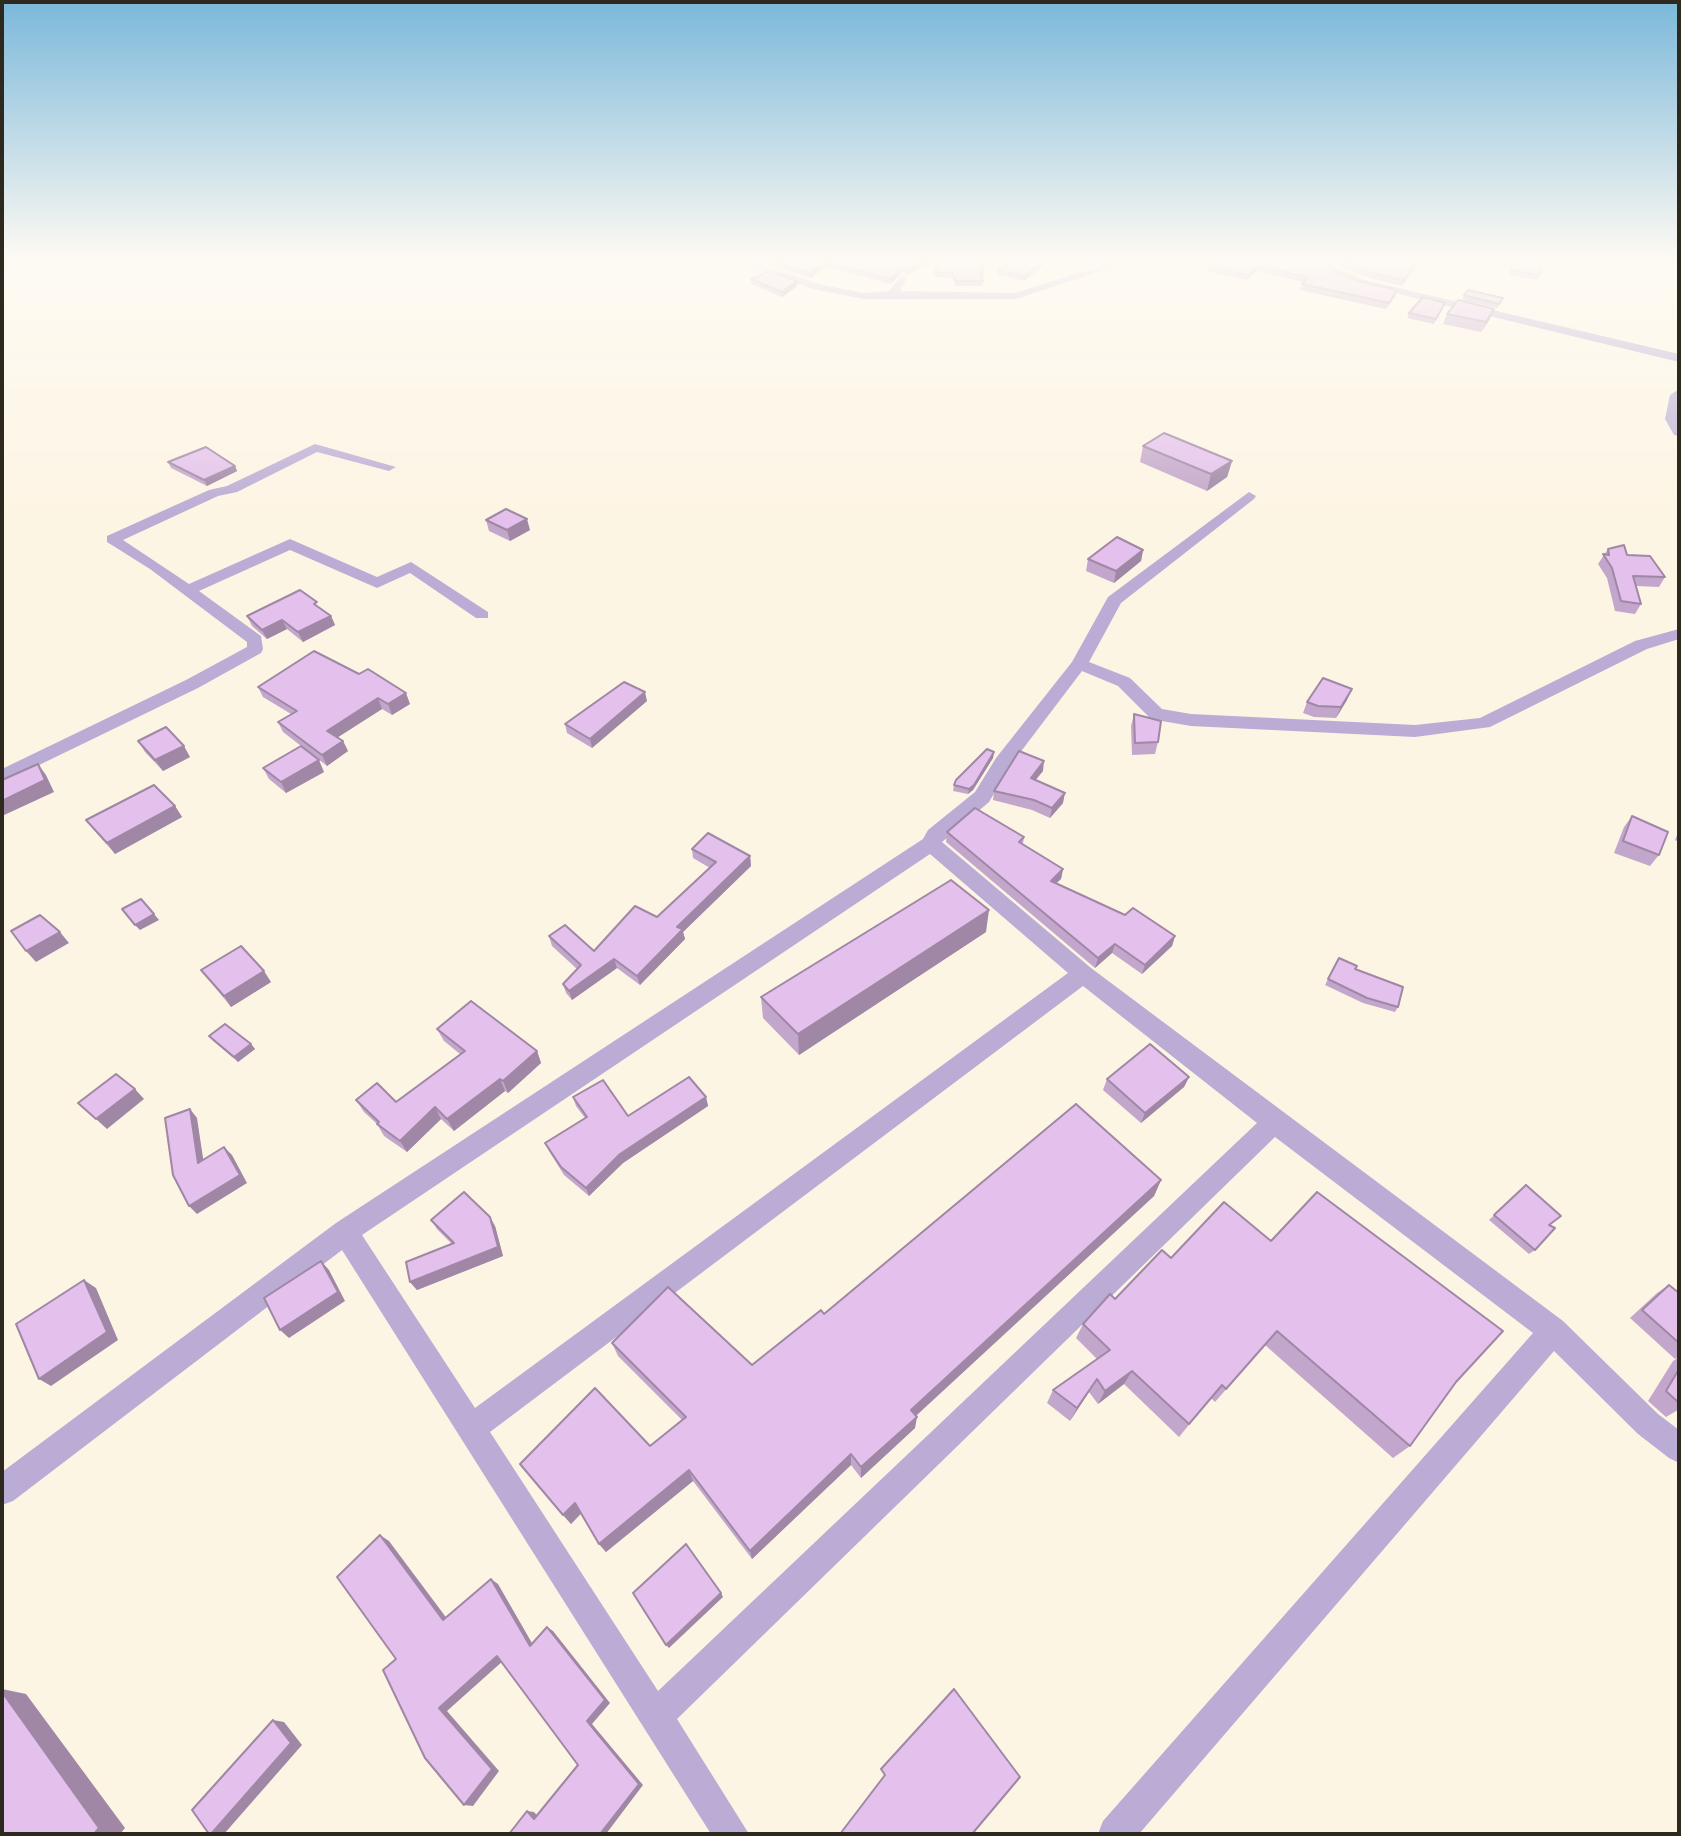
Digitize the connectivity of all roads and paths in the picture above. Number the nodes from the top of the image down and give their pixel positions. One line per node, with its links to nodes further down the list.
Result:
1 (1632, 347): 2 (street)
2 (1679, 358)
3 (1679, 393): 4 (street)
4 (1679, 432)
5 (389, 467): 7 (street)
6 (1250, 496): 10 (street)
7 (188, 590): 8 (street); 11 (street)
8 (482, 615)
9 (1679, 635): 10 (street)
10 (1079, 664): 12 (street)
11 (2, 777)
12 (932, 844): 13 (street); 15 (street)
13 (1083, 974): 14 (street); 17 (street)
14 (1274, 1122): 16 (street); 20 (street)
15 (345, 1232): 17 (street); 19 (street)
16 (1553, 1331): 18 (street); 22 (street)
17 (471, 1429): 20 (street)
18 (1679, 1448)
19 (2, 1490)
20 (655, 1717): 21 (street)
21 (731, 1834)
22 (1116, 1834)

